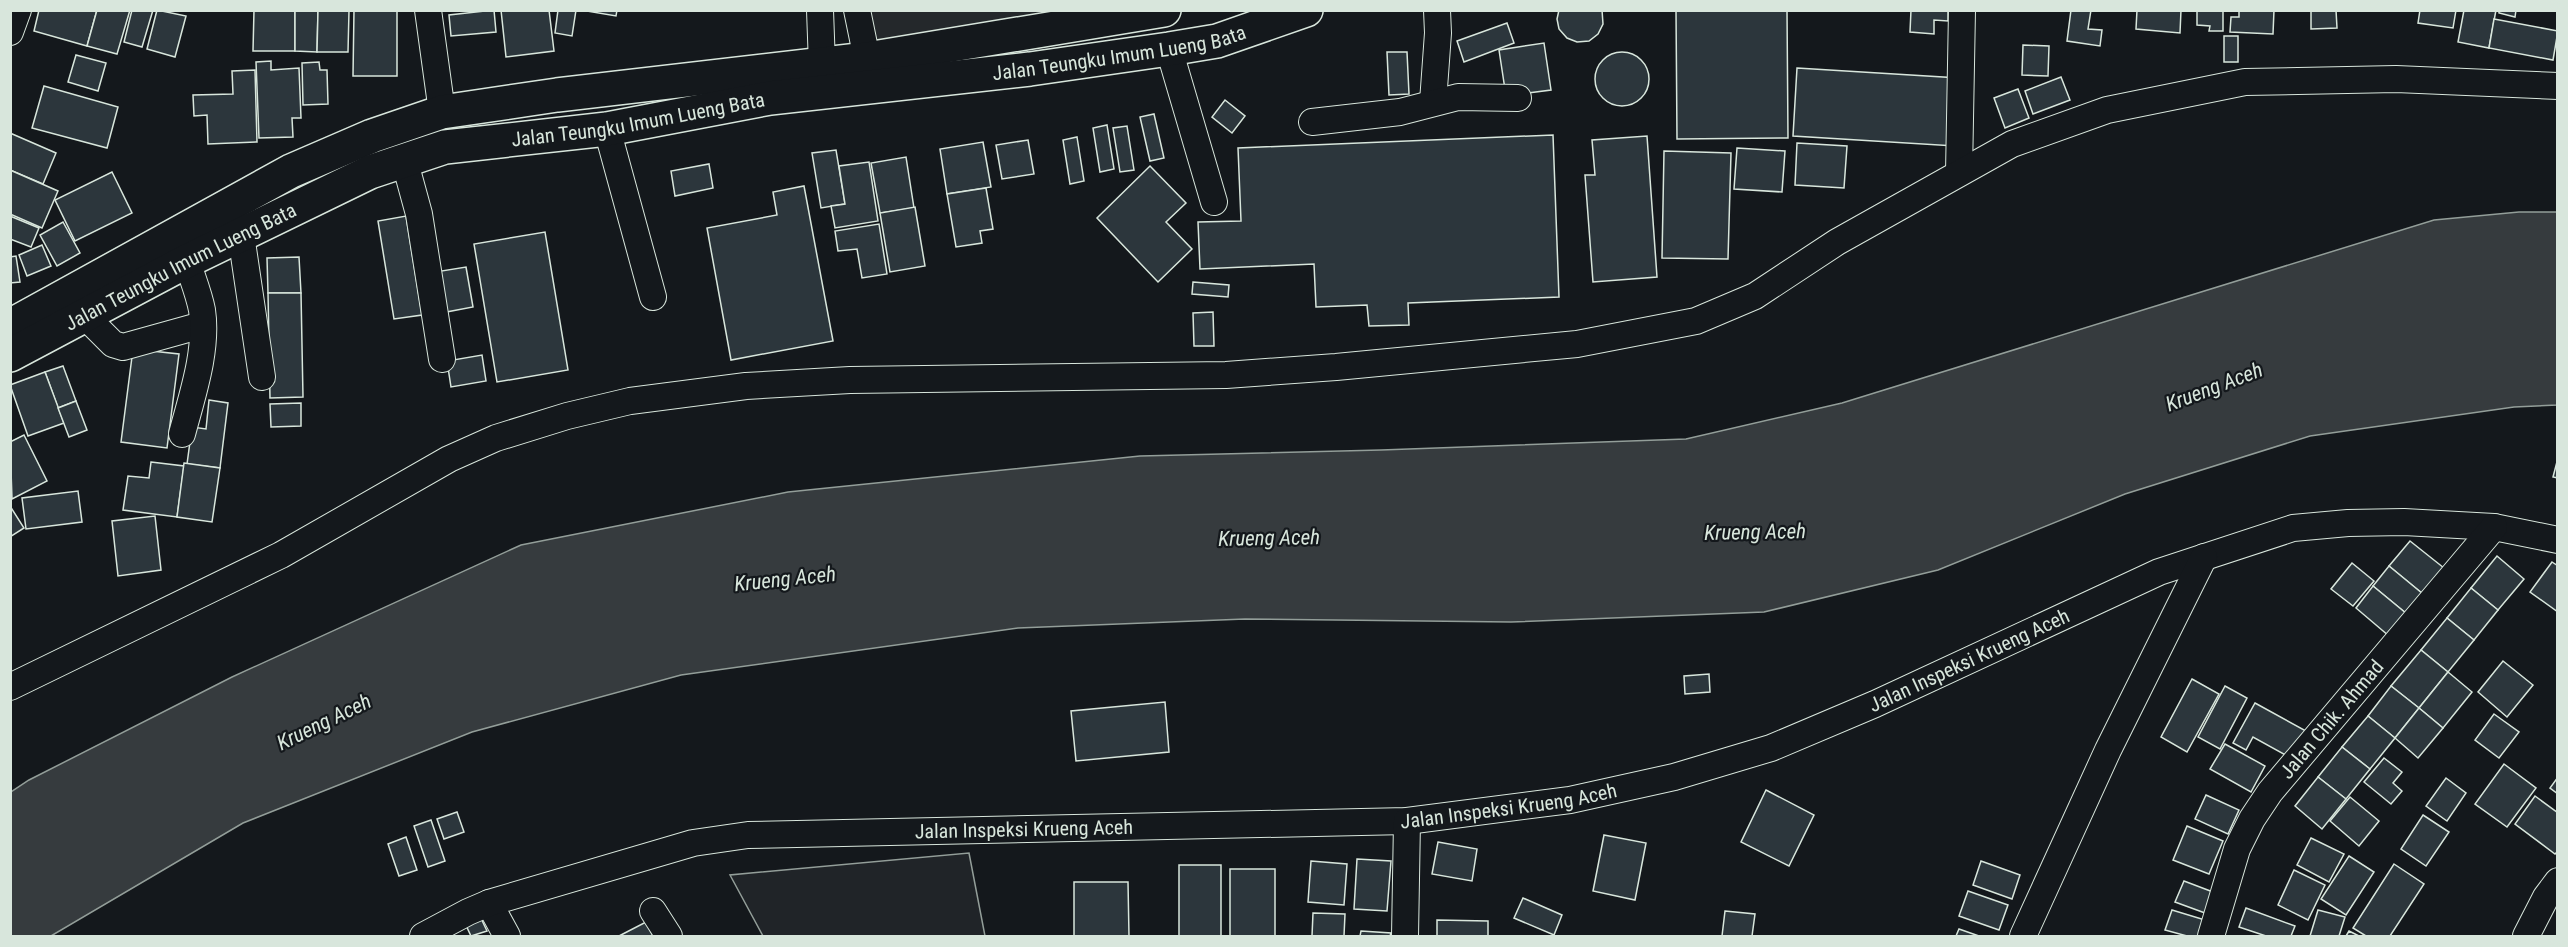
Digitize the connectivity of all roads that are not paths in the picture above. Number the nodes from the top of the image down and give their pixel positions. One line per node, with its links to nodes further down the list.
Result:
1 (18, 10): 10 (street)
2 (428, 10): 17 (street)
3 (820, 10): 13 (street)
4 (857, 10): 12 (street)
5 (1164, 10): 9 (highway, Jalan Teungku Imum Lueng Bata)
6 (1306, 10): 11 (highway, Jalan Teungku Imum Lueng Bata)
7 (1437, 10): 16 (street)
8 (1962, 10): 22 (street)
9 (1063, 19): 12 (highway, Jalan Teungku Imum Lueng Bata)
10 (10, 32)
11 (1169, 49): 19 (highway, Jalan Teungku Imum Lueng Bata); 23 (street)
12 (867, 59): 13 (highway, Jalan Teungku Imum Lueng Bata)
13 (822, 65): 17 (highway, Jalan Teungku Imum Lueng Bata)
14 (2558, 86): 22 (street)
15 (1518, 98): 16 (street)
16 (1433, 102): 18 (street)
17 (442, 112): 20 (highway); 29 (highway, Jalan Teungku Imum Lueng Bata)
18 (1312, 122)
19 (607, 129): 20 (highway, Jalan Teungku Imum Lueng Bata); 26 (street)
20 (445, 147): 21 (highway, Jalan Teungku Imum Lueng Bata)
21 (404, 159): 24 (highway, Jalan Teungku Imum Lueng Bata); 31 (street)
22 (1959, 173): 37 (street)
23 (1214, 202)
24 (241, 235): 25 (highway, Jalan Teungku Imum Lueng Bata); 32 (street)
25 (187, 261): 27 (highway, Jalan Teungku Imum Lueng Bata); 28 (street)
26 (653, 297)
27 (84, 315): 28 (street); 30 (highway, Jalan Teungku Imum Lueng Bata)
28 (202, 325): 33 (street)
29 (10, 326)
30 (10, 355)
31 (442, 359)
32 (262, 377)
33 (182, 434)
34 (2494, 527): 35 (street, Jalan Inspeksi Krueng Aceh); 36 (street, Jalan Inspeksi Krueng Aceh); 47 (street, Jalan Chik. Ahmad)
35 (2558, 540)
36 (2204, 557): 38 (street, Jalan Inspeksi Krueng Aceh); 46 (street)
37 (10, 687)
38 (1407, 821): 40 (street, Jalan Inspeksi Krueng Aceh); 45 (street)
39 (2558, 880): 48 (street)
40 (489, 903): 42 (street, Jalan Inspeksi Krueng Aceh); 43 (street)
41 (653, 910): 44 (street)
42 (423, 936)
43 (507, 936)
44 (669, 936)
45 (1405, 936)
46 (2024, 936)
47 (2211, 936)
48 (2526, 936)

